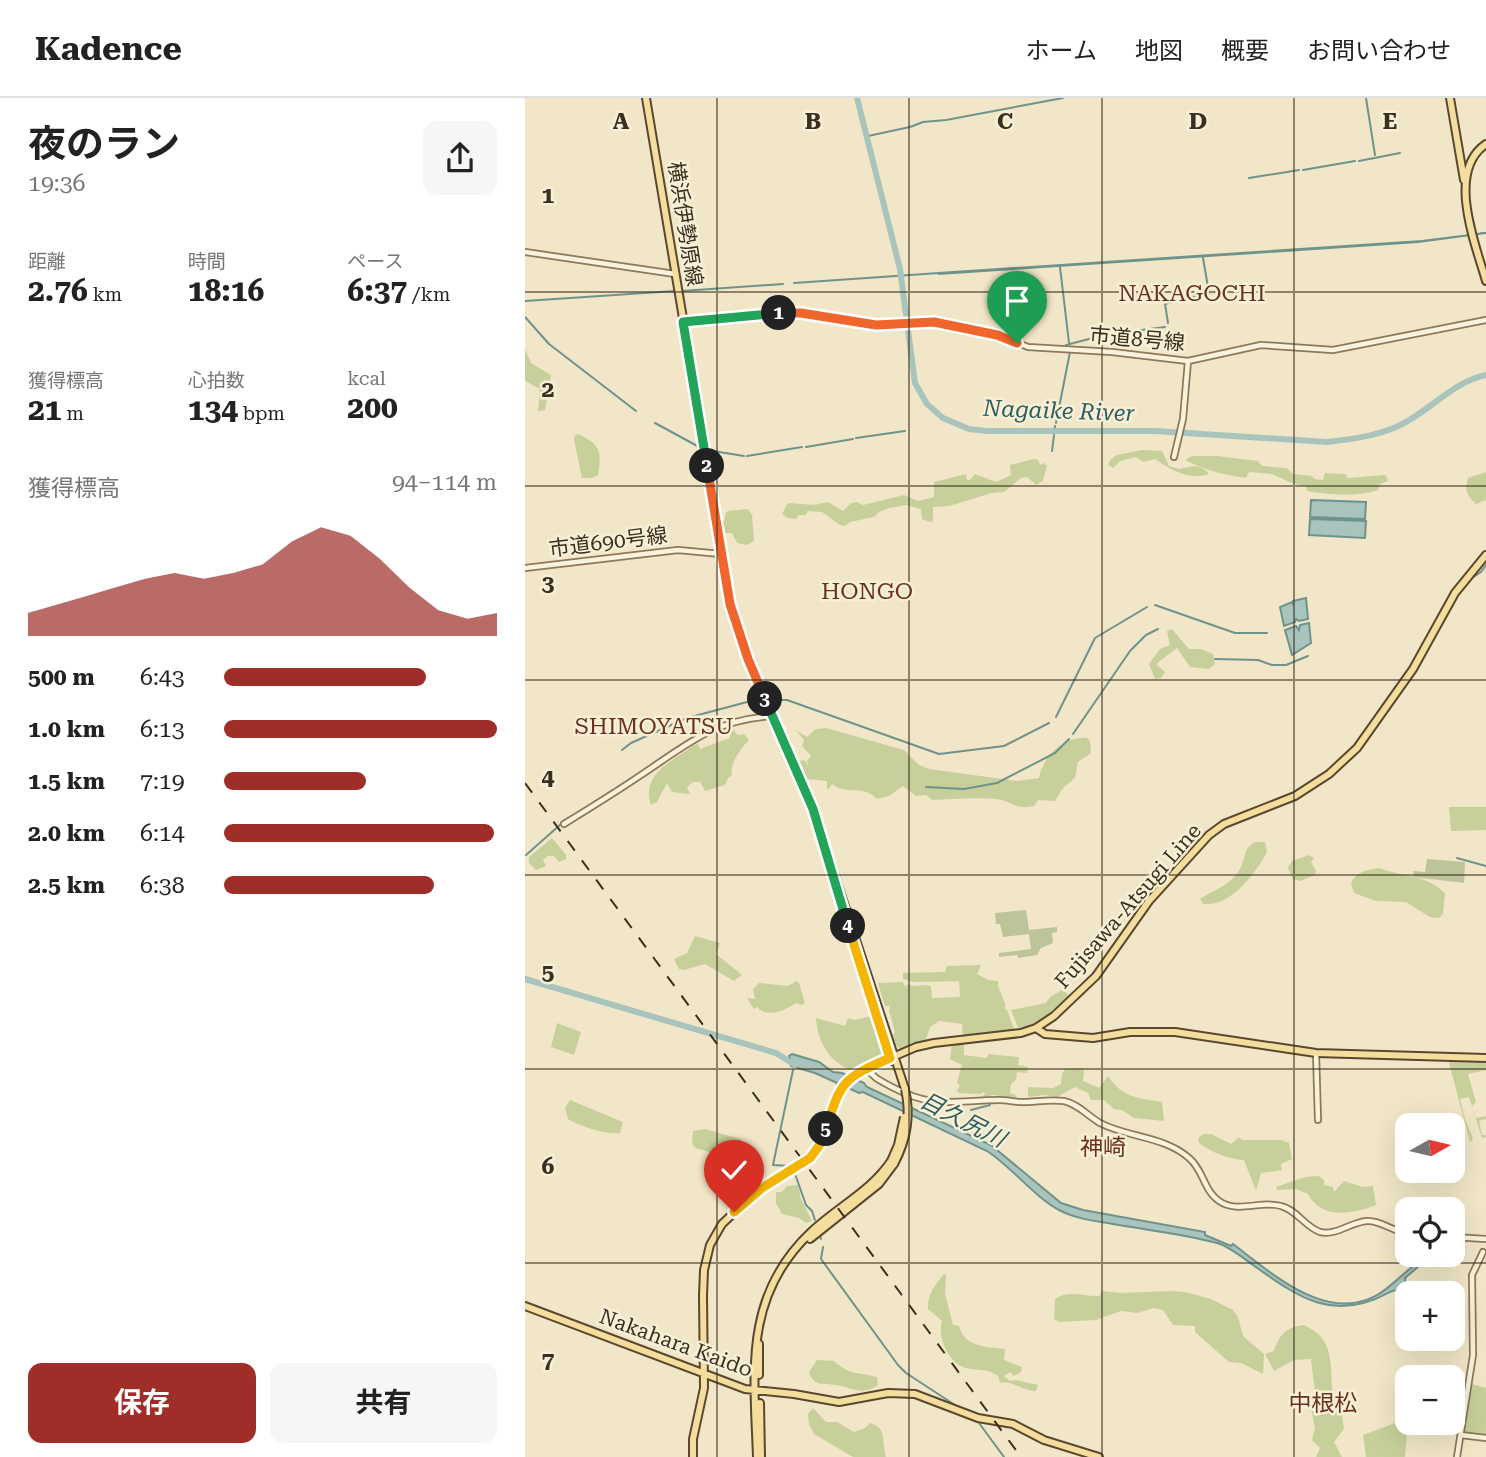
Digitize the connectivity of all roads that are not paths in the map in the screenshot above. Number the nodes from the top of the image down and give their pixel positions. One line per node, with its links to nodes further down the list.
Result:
1 (646, 98): 10 (main road, 横浜伊勢原線)
2 (1450, 98): 5 (main road)
3 (1486, 144): 4 (main road)
4 (1476, 152): 5 (main road); 7 (main road)
5 (1459, 153): 6 (main road)
6 (1461, 162): 7 (main road); 8 (main road)
7 (1470, 162): 8 (main road)
8 (1464, 185): 11 (main road)
9 (525, 252): 10 (street)
10 (675, 274): 13 (main road, 横浜伊勢原線)
11 (1486, 281)
12 (1486, 320): 14 (street, 市道8号線)
13 (683, 322): 14 (street, 市道8号線); 16 (main road, 横浜伊勢原線)
14 (1188, 361): 15 (street)
15 (1174, 457)
16 (721, 554): 18 (street, 市道690号線); 19 (main road, 横浜伊勢原線)
17 (1486, 555): 21 (main road, Fujisawa-Atsugi Line)
18 (525, 568)
19 (772, 716): 20 (street); 23 (main road, 横浜伊勢原線)
20 (564, 824)
21 (1036, 1028): 22 (main road); 23 (main road, Fujisawa-Atsugi Line)
22 (1316, 1053): 24 (main road); 26 (street)
23 (892, 1057): 25 (main road); 33 (main road, 横浜伊勢原線, bridge)
24 (1486, 1058)
25 (867, 1068): 27 (street); 32 (main road)
26 (1318, 1119)
27 (1395, 1229)
28 (1465, 1238): 29 (street)
29 (1486, 1240)
30 (1483, 1252): 34 (street)
31 (525, 1306): 32 (main road, Nakahara Kaido)
32 (703, 1374): 33 (main road, Nakahara Kaido); 37 (main road)
33 (757, 1391): 38 (main road, 横浜伊勢原線); 39 (main road, Nakahara Kaido)
34 (1465, 1408)
35 (1461, 1435): 36 (street); 40 (street)
36 (1486, 1438)
37 (693, 1457)
38 (759, 1457)
39 (1099, 1457)
40 (1457, 1457)

